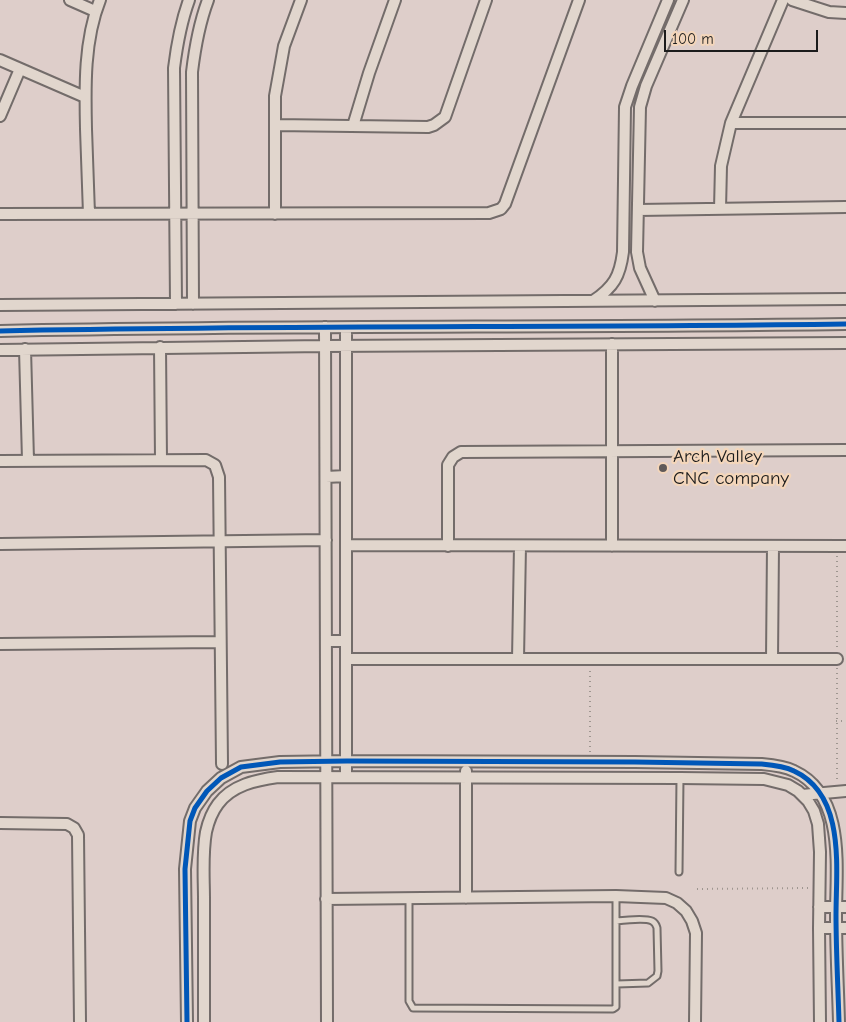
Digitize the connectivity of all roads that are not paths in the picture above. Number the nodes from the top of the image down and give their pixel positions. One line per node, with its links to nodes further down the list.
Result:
1 (70, 0): 13 (street)
2 (100, 0): 13 (street)
3 (189, 0): 28 (street)
4 (208, 0): 29 (street)
5 (301, 0): 21 (street)
6 (395, 0): 22 (street)
7 (486, 0): 22 (street)
8 (579, 0): 30 (street)
9 (668, 0): 32 (street)
10 (683, 0): 25 (street)
11 (783, 0): 19 (street)
12 (792, 0): 14 (street)
13 (95, 11): 17 (street)
14 (846, 13)
15 (0, 60): 16 (street)
16 (20, 69): 17 (street); 18 (street)
17 (85, 97): 27 (street)
18 (0, 116)
19 (731, 123): 20 (street); 24 (street)
20 (846, 123)
21 (275, 124): 22 (street); 30 (street)
22 (353, 126)
23 (846, 207): 24 (street)
24 (720, 209): 25 (street)
25 (638, 210): 33 (street)
26 (0, 214): 27 (street)
27 (88, 214): 28 (street)
28 (176, 214): 29 (street); 34 (street)
29 (193, 214): 30 (street); 35 (street)
30 (275, 214)
31 (846, 299): 33 (street)
32 (593, 301): 33 (street); 35 (street)
33 (655, 301)
34 (176, 304): 35 (street); 36 (street)
35 (193, 304)
36 (0, 305)
37 (846, 324): 39 (street)
38 (325, 327): 40 (street); 42 (street); 49 (street)
39 (646, 327): 41 (street); 47 (street)
40 (346, 328): 41 (street); 50 (street)
41 (502, 328): 48 (street)
42 (125, 329): 43 (street); 52 (street)
43 (53, 330): 44 (street); 54 (street)
44 (0, 331)
45 (846, 343): 47 (street)
46 (612, 344): 47 (street); 48 (street); 56 (street)
47 (647, 344)
48 (503, 345): 50 (street)
49 (325, 346): 50 (street); 51 (street); 62 (street)
50 (346, 346): 61 (street)
51 (160, 347): 52 (street); 59 (street)
52 (125, 348): 54 (street)
53 (26, 349): 54 (street); 55 (street); 58 (street)
54 (53, 349)
55 (0, 350)
56 (612, 450): 57 (street); 67 (street); 69 (street)
57 (846, 450)
58 (28, 460): 59 (street); 60 (street)
59 (162, 460): 64 (street)
60 (0, 461)
61 (346, 476): 62 (street); 66 (street)
62 (326, 477): 63 (street)
63 (326, 540): 64 (street); 73 (street)
64 (220, 542): 65 (street); 74 (street)
65 (0, 544)
66 (346, 546): 67 (street); 72 (street)
67 (448, 546): 68 (street)
68 (520, 546): 69 (street); 77 (street)
69 (612, 546): 70 (street)
70 (773, 546): 71 (street); 78 (street)
71 (846, 546)
72 (346, 640): 73 (street); 76 (street)
73 (326, 641): 80 (street)
74 (220, 642): 75 (street); 84 (street)
75 (0, 644)
76 (346, 659): 77 (street); 81 (street)
77 (518, 659): 78 (street)
78 (772, 659): 79 (street)
79 (837, 659)
80 (327, 761): 81 (street); 85 (street); 104 (street)
81 (346, 761): 82 (street); 86 (street)
82 (466, 762): 83 (street); 87 (street)
83 (635, 762): 88 (street); 91 (street)
84 (222, 764)
85 (326, 777): 86 (street); 96 (street); 105 (street)
86 (346, 777): 87 (street)
87 (466, 777): 88 (street); 98 (street)
88 (635, 777): 89 (street)
89 (680, 778): 92 (street); 94 (lane)
90 (846, 791): 91 (street)
91 (820, 792): 92 (street); 100 (street)
92 (802, 795): 99 (street)
93 (0, 823): 107 (street)
94 (679, 872)
95 (616, 896): 98 (street); 101 (lane); 111 (street)
96 (326, 898): 97 (street); 110 (street)
97 (409, 898): 98 (street); 106 (lane)
98 (466, 898)
99 (819, 907): 100 (street); 102 (street)
100 (841, 907): 103 (street)
101 (616, 921): 106 (lane); 106 (lane)
102 (819, 928): 103 (street); 112 (street)
103 (841, 928): 113 (street)
104 (186, 968): 105 (street); 108 (street)
105 (204, 968): 109 (street)
106 (616, 984)
107 (80, 1022)
108 (187, 1022)
109 (204, 1022)
110 (327, 1022)
111 (695, 1022)
112 (820, 1022)
113 (839, 1022)

